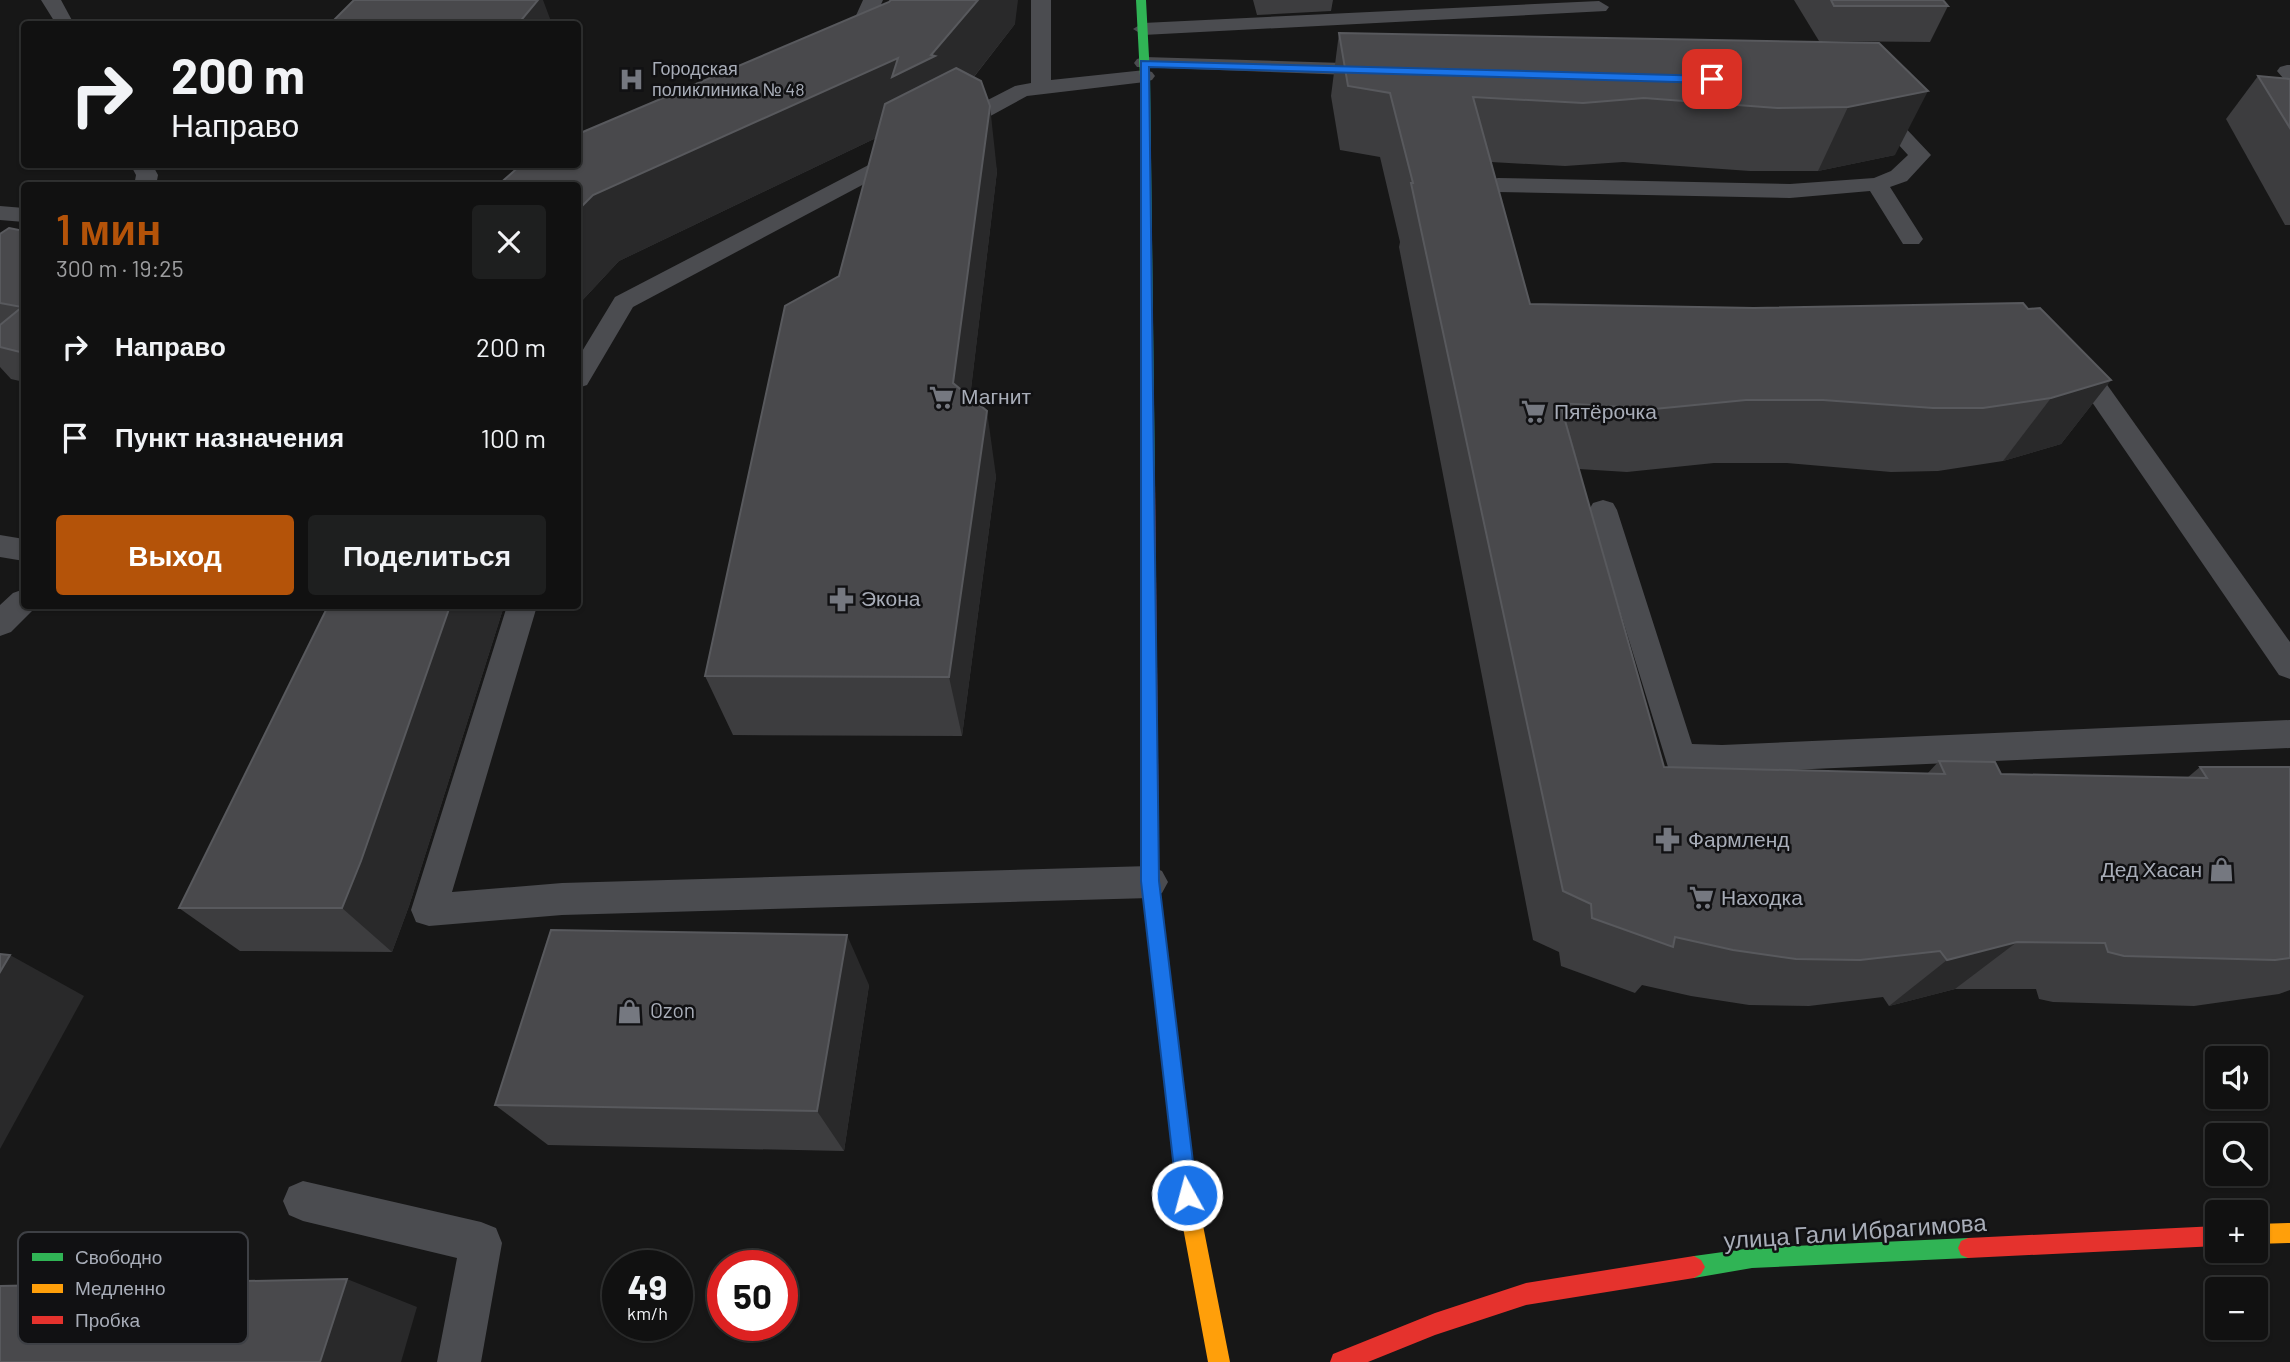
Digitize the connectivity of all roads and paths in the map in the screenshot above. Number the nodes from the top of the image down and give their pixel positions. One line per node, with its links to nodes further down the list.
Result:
1 (51, 0): 6 (lane)
2 (873, 0): 8 (lane)
3 (1041, 0): 11 (lane)
4 (1141, 0): 7 (main road)
5 (1599, 7): 7 (lane)
6 (63, 21)
7 (1143, 29): 9 (main road)
8 (820, 52)
9 (1145, 70): 10 (lane); 11 (lane); 28 (main road)
10 (1393, 71)
11 (1041, 88): 19 (lane)
12 (1855, 93): 13 (lane)
13 (1877, 184): 14 (lane); 17 (lane)
14 (1498, 186)
15 (0, 213): 16 (lane)
16 (21, 215)
17 (1911, 239)
18 (2079, 364): 26 (lane)
19 (581, 374)
20 (1603, 510): 27 (lane)
21 (0, 546): 22 (lane)
22 (21, 550)
23 (21, 604): 25 (lane)
24 (521, 609): 28 (lane)
25 (0, 624)
26 (2290, 666)
27 (2290, 734)
28 (1150, 881): 34 (main road)
29 (303, 1201): 33 (lane)
30 (2290, 1233): 31 (main road)
31 (2268, 1234)
32 (2205, 1237): 35 (main road, улица Гали Ибрагимова)
33 (459, 1362)
34 (1219, 1362)
35 (1341, 1362)

